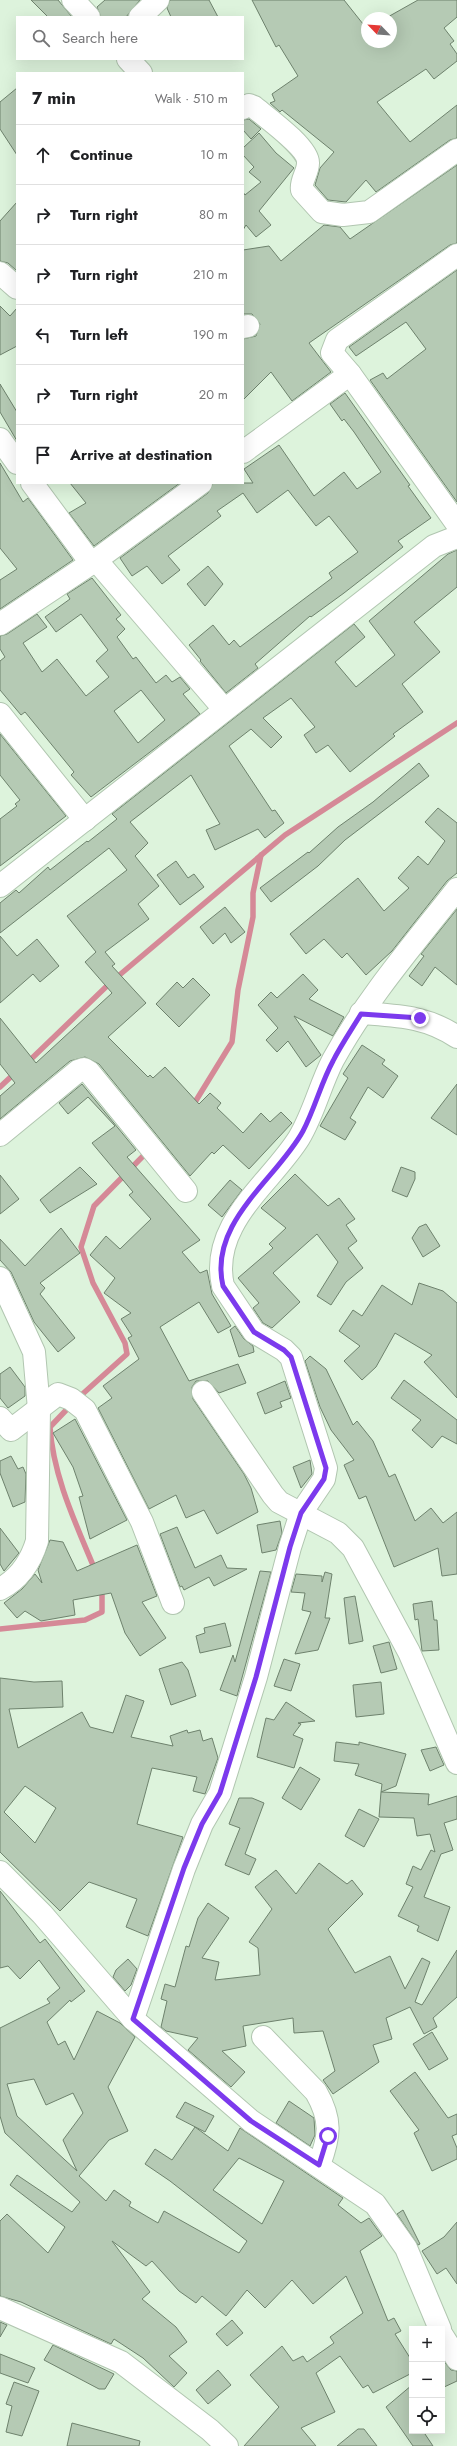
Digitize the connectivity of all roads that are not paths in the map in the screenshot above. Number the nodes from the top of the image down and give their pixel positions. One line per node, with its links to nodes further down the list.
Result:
1 (73, 0): 3 (street)
2 (158, 0): 4 (street)
3 (88, 16)
4 (141, 16)
5 (129, 60): 6 (street)
6 (140, 72)
7 (244, 108): 8 (street)
8 (457, 150)
9 (457, 255): 12 (street)
10 (0, 273): 11 (street)
11 (16, 287)
12 (350, 374): 14 (street); 18 (street)
13 (0, 439): 15 (street)
14 (244, 451)
15 (16, 462)
16 (33, 484): 20 (street)
17 (200, 484): 20 (street)
18 (457, 524)
19 (457, 537): 22 (street)
20 (93, 562): 21 (street); 22 (street)
21 (0, 624)
22 (224, 709): 24 (street)
23 (0, 714): 24 (street)
24 (85, 820): 25 (street)
25 (0, 886)
26 (457, 888): 27 (street)
27 (361, 1014): 28 (street); 35 (street)
28 (457, 1038)
29 (0, 1135): 30 (street)
30 (186, 1191)
31 (0, 1278): 33 (street)
32 (203, 1392): 35 (street)
33 (39, 1409): 34 (street); 36 (street); 37 (street)
34 (4, 1429)
35 (301, 1513): 38 (street); 40 (street)
36 (0, 1589)
37 (173, 1603)
38 (457, 1764)
39 (0, 1872): 40 (street)
40 (133, 2019): 42 (street)
41 (263, 2037): 42 (street)
42 (319, 2165): 44 (street)
43 (0, 2308): 47 (street)
44 (439, 2326)
45 (445, 2340): 46 (street)
46 (457, 2359)
47 (227, 2446)

